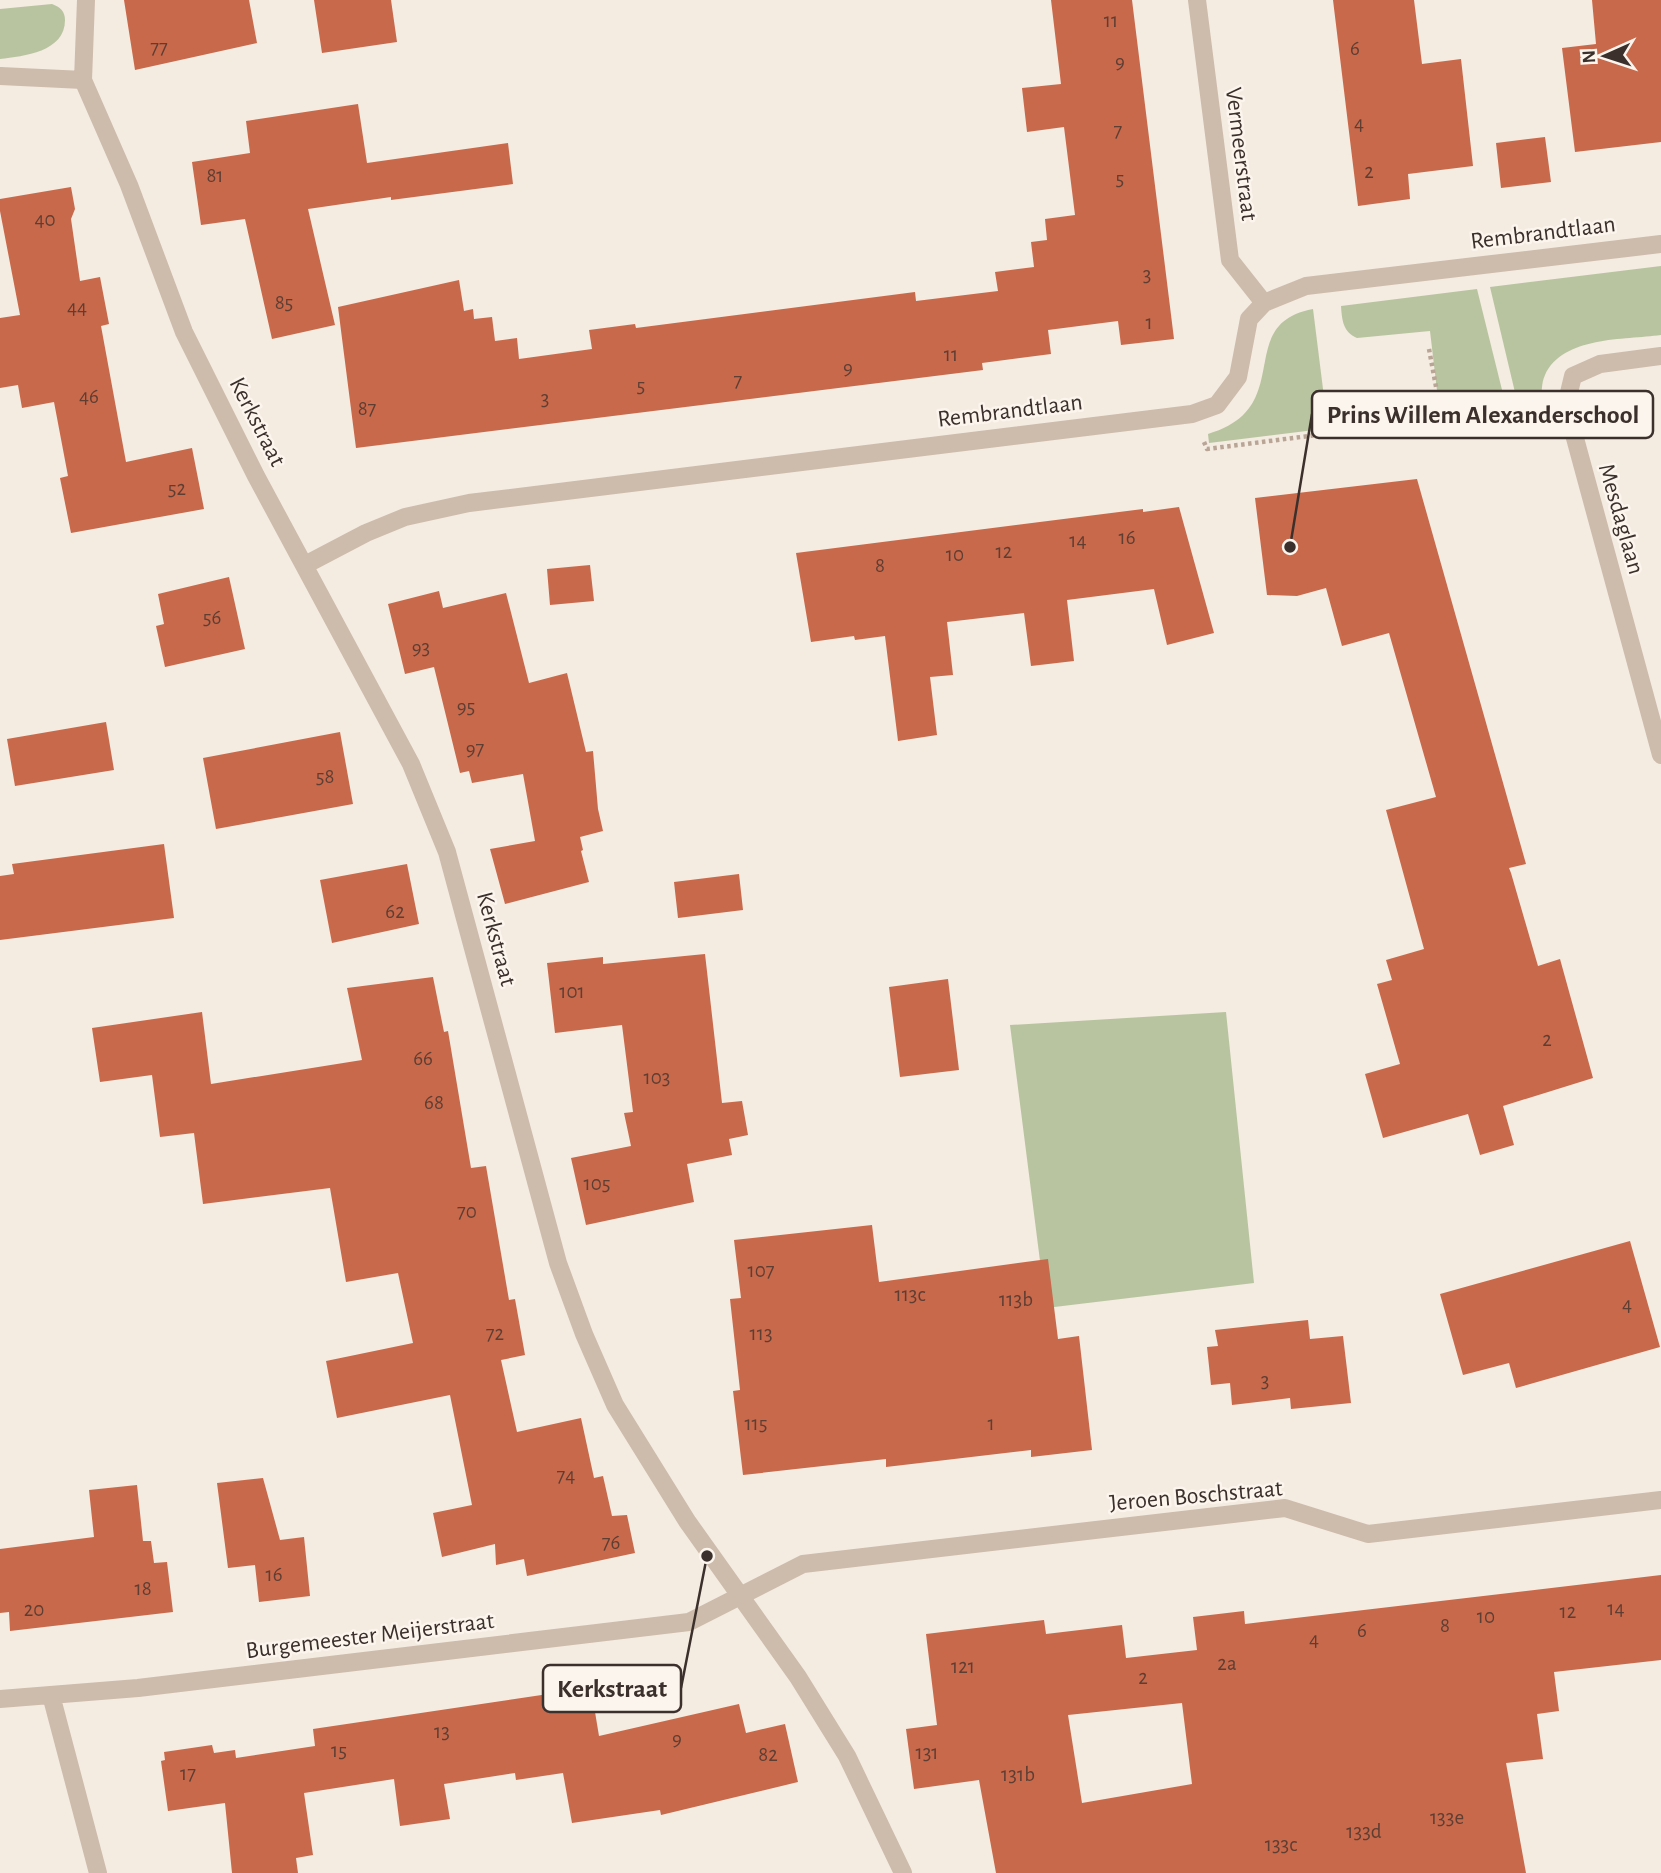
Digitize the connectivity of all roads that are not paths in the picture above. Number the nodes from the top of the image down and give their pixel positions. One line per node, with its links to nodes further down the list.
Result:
1 (86, 0): 4 (street, Kerkstraat)
2 (1197, 0): 6 (street, Vermeerstraat)
3 (0, 76): 4 (street)
4 (83, 80): 8 (street, Kerkstraat)
5 (1661, 244): 6 (street, Rembrandtlaan)
6 (1264, 303): 8 (street, Rembrandtlaan)
7 (1661, 356): 9 (street, Mesdaglaan)
8 (305, 565): 11 (street, Kerkstraat)
9 (1661, 755)
10 (1661, 1500): 11 (street, Jeroen Boschstraat)
11 (740, 1596): 12 (street, Burgemeester Meijerstraat); 15 (street, Kerkstraat)
12 (51, 1695): 13 (street, Burgemeester Meijerstraat); 14 (street)
13 (0, 1699)
14 (98, 1873)
15 (903, 1873)

